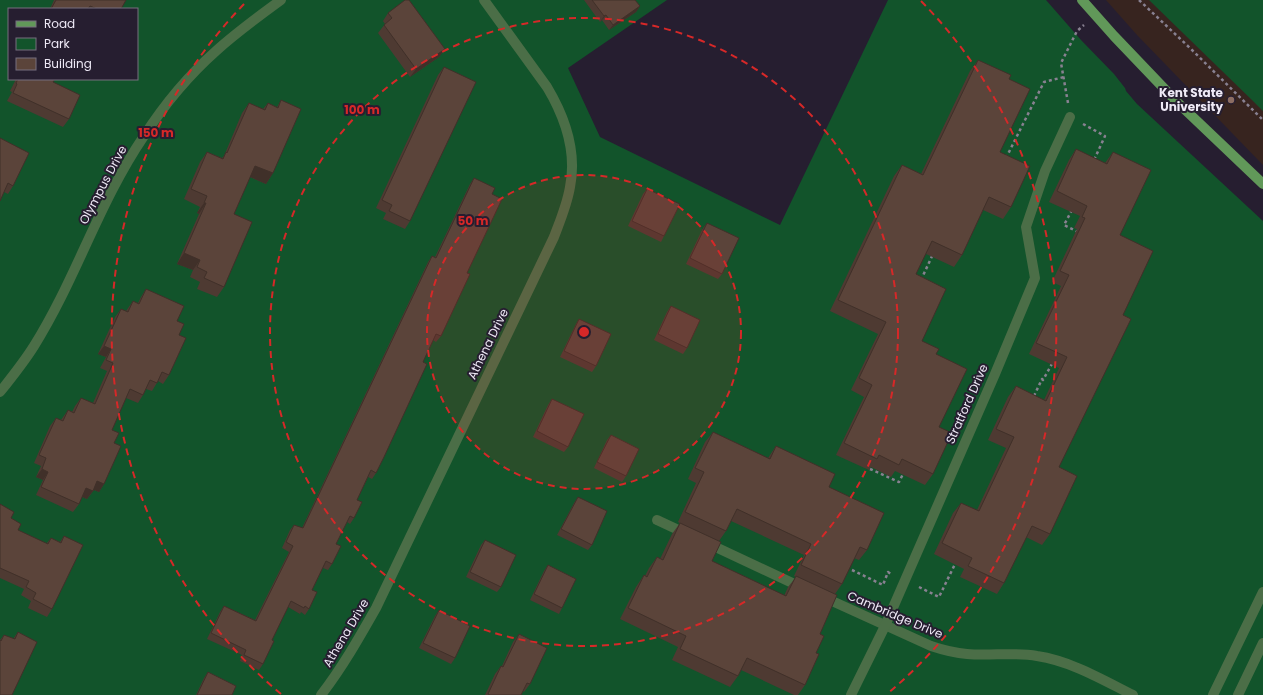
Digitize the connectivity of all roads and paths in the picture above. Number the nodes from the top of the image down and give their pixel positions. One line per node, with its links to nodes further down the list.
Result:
1 (281, 0): 17 (street, Olympus Drive)
2 (484, 0): 28 (street, Athena Drive)
3 (1082, 0): 5 (main road)
4 (1139, 0): 8 (path)
5 (1095, 15): 6 (path); 11 (main road)
6 (1064, 78): 7 (path); 9 (path)
7 (1070, 117): 10 (path); 24 (street, Stratford Drive)
8 (1263, 120)
9 (1003, 163)
10 (1091, 166)
11 (1263, 184)
12 (1074, 206): 13 (path)
13 (1085, 235)
14 (935, 250): 15 (path)
15 (920, 283)
16 (1055, 358): 18 (path)
17 (0, 392)
18 (1033, 398)
19 (906, 468): 20 (path)
20 (870, 469)
21 (657, 520): 26 (street, Cambridge Drive)
22 (959, 557): 24 (path)
23 (852, 570): 24 (path)
24 (904, 580): 26 (street, Stratford Drive)
25 (1263, 592): 31 (street)
26 (885, 626): 29 (street, Stratford Drive); 30 (street, Cambridge Drive)
27 (1263, 643): 32 (street)
28 (321, 695)
29 (851, 695)
30 (1133, 695)
31 (1213, 695)
32 (1238, 695)

